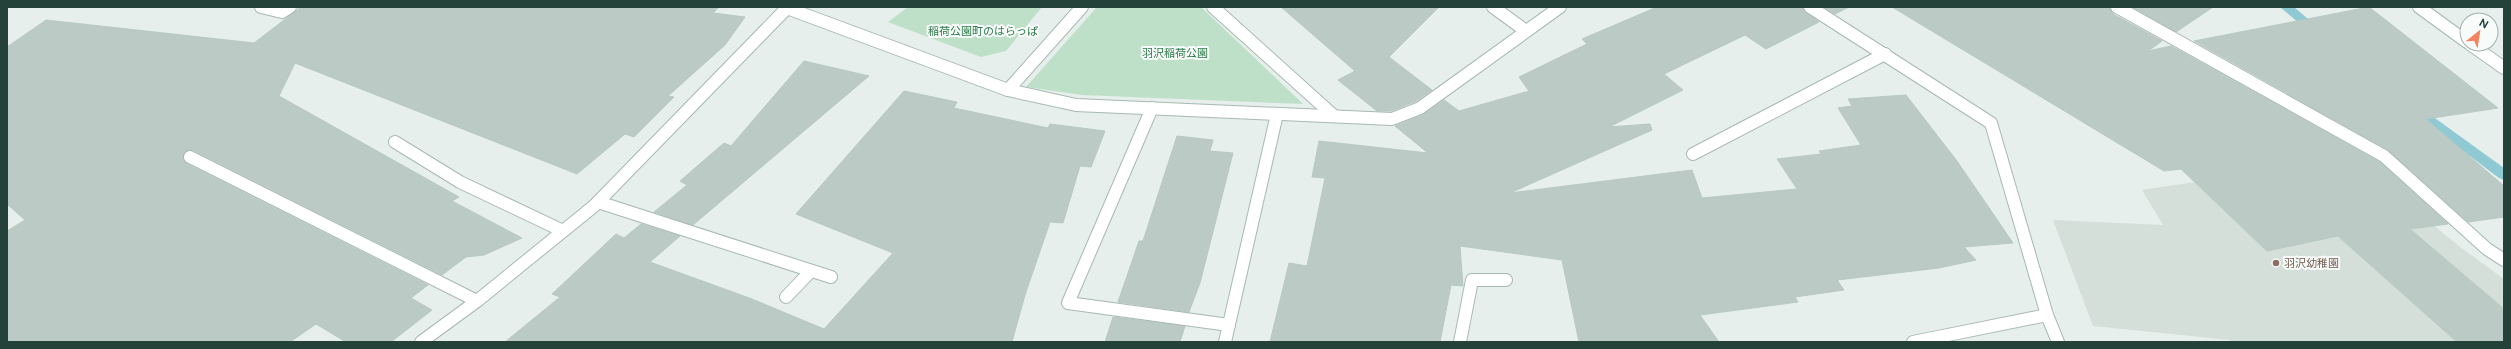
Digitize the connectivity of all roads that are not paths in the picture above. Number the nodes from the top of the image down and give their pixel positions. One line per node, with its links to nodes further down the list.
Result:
1 (262, 7): 2 (street)
2 (290, 7)
3 (787, 7): 16 (street); 23 (street)
4 (1082, 7): 16 (street)
5 (1212, 7): 19 (street)
6 (1493, 7): 11 (street)
7 (1560, 7): 11 (street)
8 (1810, 7): 14 (street)
9 (2117, 7): 25 (street)
10 (2419, 7): 12 (street)
11 (1526, 31): 19 (street)
12 (2459, 36)
13 (2481, 52): 15 (street)
14 (1885, 54): 21 (street); 31 (street)
15 (2504, 68)
16 (1008, 90): 17 (street)
17 (1152, 108): 18 (street); 32 (street)
18 (1277, 114): 19 (street); 32 (street)
19 (1334, 116)
20 (395, 142): 24 (street)
21 (1693, 154)
22 (190, 157): 30 (street)
23 (598, 202): 24 (street); 26 (street)
24 (563, 231): 30 (street)
25 (2504, 260)
26 (811, 270): 27 (street); 29 (street)
27 (831, 277)
28 (1506, 280): 35 (street)
29 (786, 297)
30 (477, 301): 33 (street)
31 (2047, 315): 36 (street); 37 (street)
32 (1229, 325): 34 (street)
33 (421, 342)
34 (1225, 342)
35 (1460, 342)
36 (1913, 342)
37 (2058, 342)

